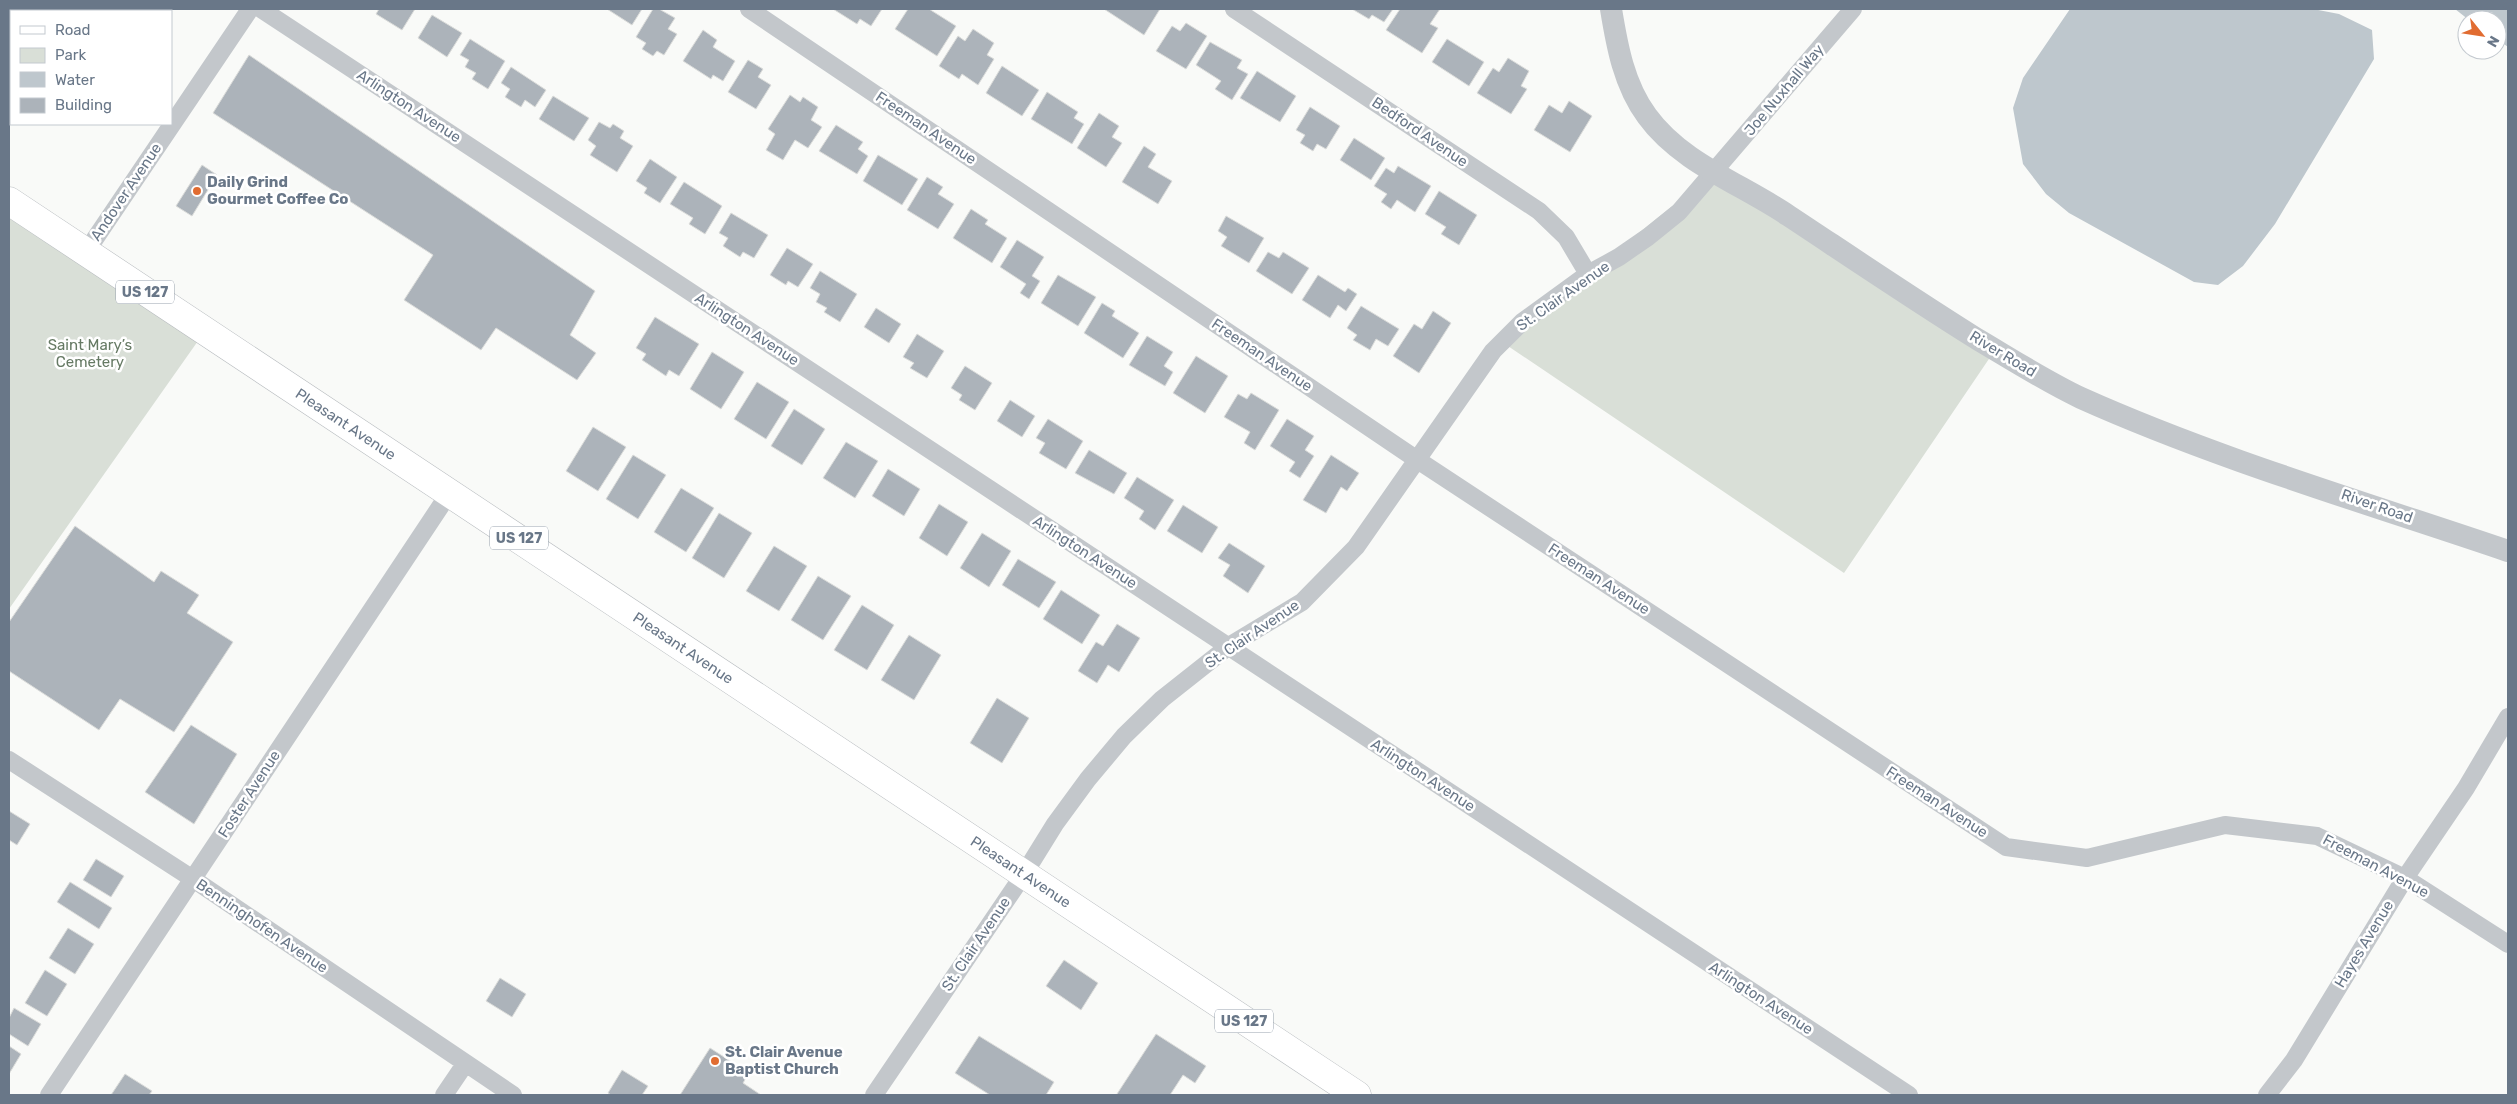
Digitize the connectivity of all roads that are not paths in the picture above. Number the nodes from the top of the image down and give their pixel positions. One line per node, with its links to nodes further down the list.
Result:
1 (250, 9): 8 (street, Andover Avenue)
2 (261, 9): 17 (street, Arlington Avenue)
3 (748, 9): 7 (street, Freeman Avenue)
4 (1234, 9): 13 (street, Bedford Avenue)
5 (1611, 9): 10 (street, River Road)
6 (1853, 9): 10 (street, Joe Nuxhall Way)
7 (766, 14): 14 (street, Freeman Avenue)
8 (172, 125)
9 (172, 125): 12 (street, Andover Avenue)
10 (1715, 172): 13 (street, St. Clair Avenue); 16 (street, River Road)
11 (9, 201): 12 (main road, Pleasant Avenue / US 127)
12 (86, 252): 15 (main road, Pleasant Avenue / US 127)
13 (1588, 274): 14 (street, St. Clair Avenue)
14 (1416, 458): 17 (street, St. Clair Avenue); 21 (street, Freeman Avenue)
15 (450, 492): 20 (main road, Pleasant Avenue / US 127); 22 (street, Foster Avenue)
16 (2508, 551)
17 (1230, 646): 20 (street, St. Clair Avenue); 30 (street, Arlington Avenue)
18 (2508, 716): 21 (street, Hayes Avenue)
19 (9, 760): 22 (street, Benninghofen Avenue)
20 (1024, 874): 28 (street, St. Clair Avenue); 29 (main road, Pleasant Avenue / US 127)
21 (2405, 878): 23 (street, Freeman Avenue); 31 (street, Hayes Avenue)
22 (193, 879): 24 (street, Benninghofen Avenue); 25 (street, Foster Avenue)
23 (2508, 944)
24 (465, 1064): 26 (street); 27 (street, Benninghofen Avenue)
25 (49, 1095)
26 (444, 1095)
27 (513, 1095)
28 (874, 1095)
29 (1357, 1095)
30 (1909, 1095)
31 (2267, 1095)

